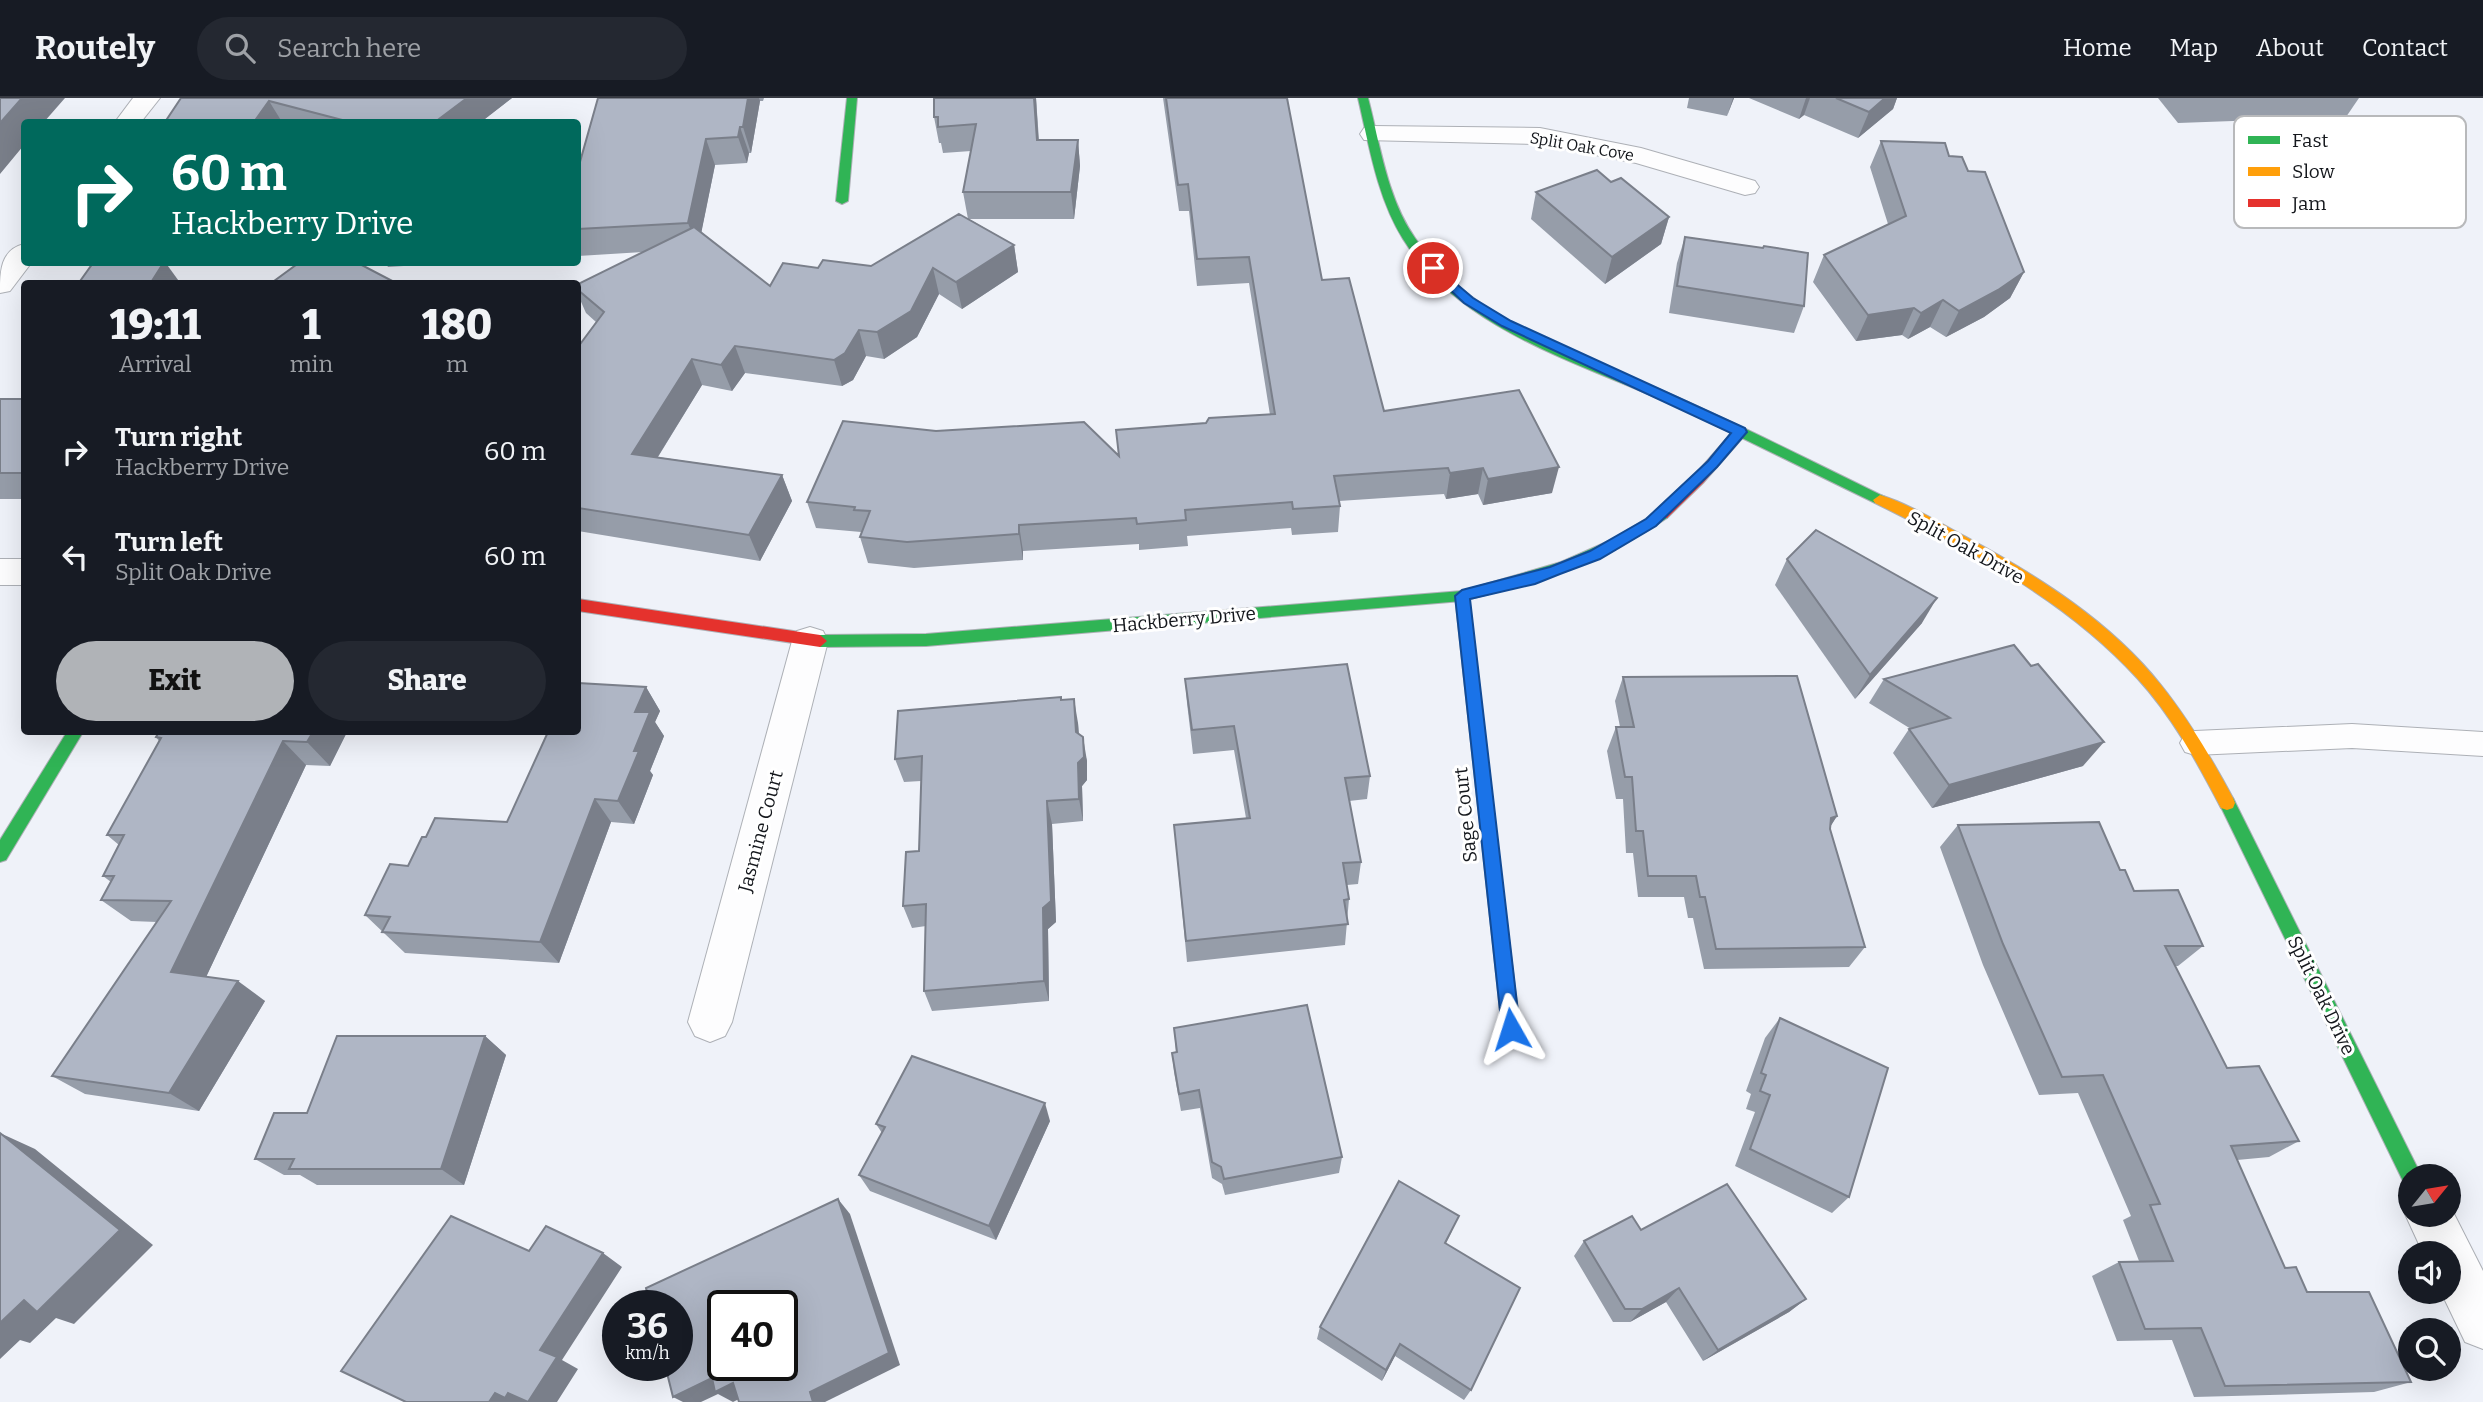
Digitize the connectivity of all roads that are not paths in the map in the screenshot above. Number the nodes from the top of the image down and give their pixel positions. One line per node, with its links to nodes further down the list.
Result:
1 (147, 98): 4 (street)
2 (852, 98): 7 (street)
3 (1363, 98): 5 (street, Split Oak Drive)
4 (130, 119)
5 (1373, 134): 6 (street, Split Oak Cove); 10 (street, Split Oak Drive)
6 (1745, 187)
7 (842, 201)
8 (21, 257): 9 (street)
9 (0, 284)
10 (1740, 432): 13 (street, Hackberry Drive); 17 (street, Split Oak Drive)
11 (0, 572): 12 (street)
12 (21, 572)
13 (1462, 596): 15 (street, Hackberry Drive); 21 (street, Sage Court)
14 (581, 605): 15 (street, Hackberry Drive)
15 (810, 641): 20 (street, Jasmine Court)
16 (73, 735): 19 (street)
17 (2195, 743): 18 (lane); 22 (street, Split Oak Drive)
18 (2483, 744)
19 (0, 855)
20 (710, 1022)
21 (1511, 1029)
22 (2404, 1164)
23 (2435, 1227): 24 (street)
24 (2483, 1324)

